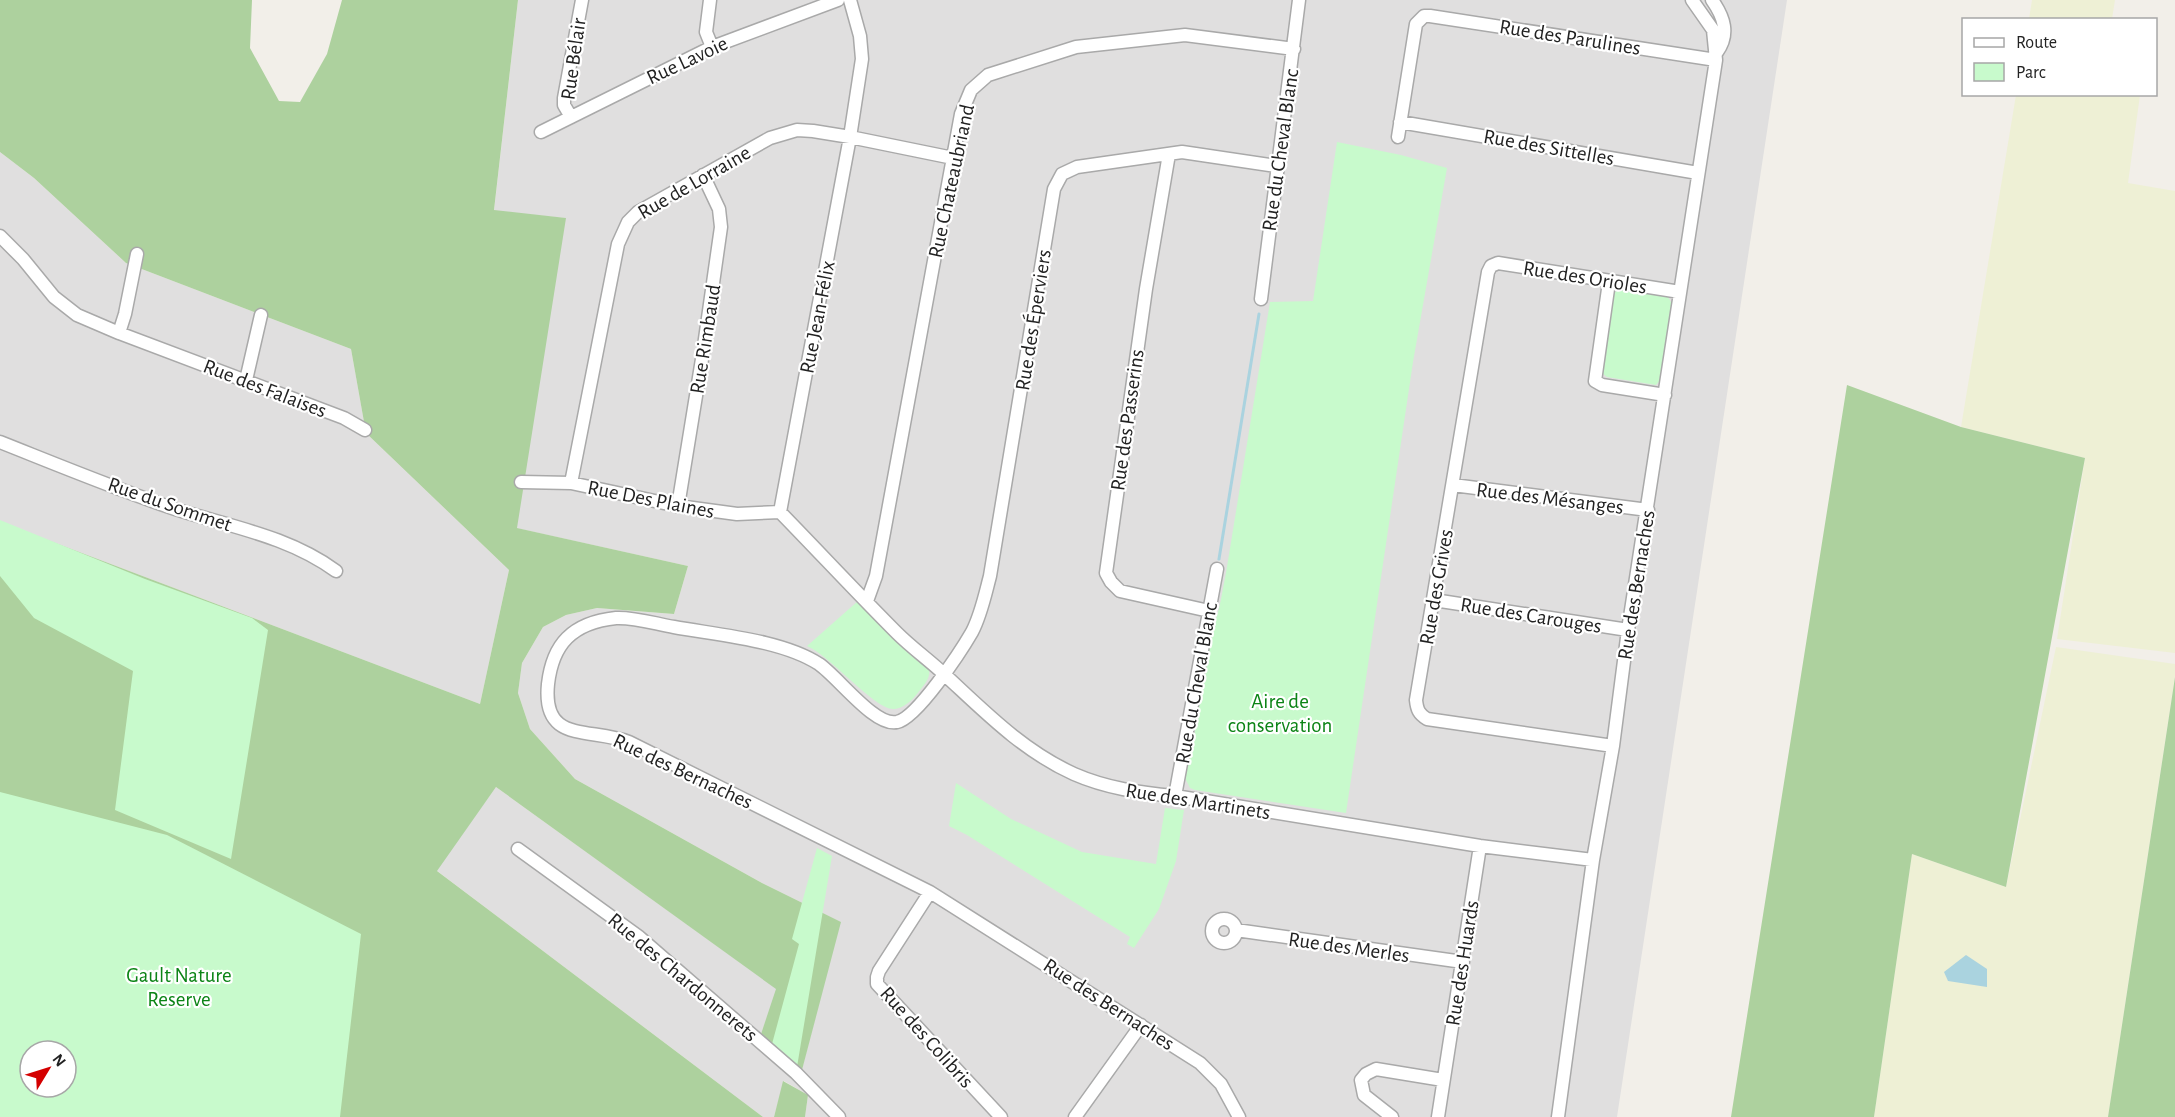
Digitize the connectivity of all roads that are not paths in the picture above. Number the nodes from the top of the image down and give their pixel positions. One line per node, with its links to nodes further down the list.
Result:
1 (582, 0): 11 (street, Rue Bélair)
2 (710, 0): 8 (street)
3 (838, 0): 8 (street, Rue Lavoie)
4 (850, 0): 14 (street, Rue Jean-Félix)
5 (1299, 0): 9 (street, Rue du Cheval Blanc)
6 (1692, 0): 10 (street, Rue des Bernaches)
7 (1712, 0): 10 (street, Rue des Bernaches)
8 (712, 47): 11 (street, Rue Lavoie)
9 (1294, 49): 17 (street, Rue Chateaubriand); 18 (street, Rue du Cheval Blanc)
10 (1716, 57): 12 (street, Rue des Parulines); 19 (street, Rue des Bernaches)
11 (570, 117): 13 (street, Rue Lavoie)
12 (1400, 122): 15 (street); 19 (street, Rue des Sittelles)
13 (542, 132)
14 (850, 137): 17 (street, Rue de Lorraine); 20 (street, Rue de Lorraine); 38 (street, Rue Jean-Félix)
15 (1398, 137)
16 (1169, 154): 18 (street, Rue des Éperviers); 43 (street, Rue des Passerins); 45 (street, Rue des Éperviers)
17 (953, 158): 42 (street, Rue Chateaubriand)
18 (1276, 166): 26 (street, Rue du Cheval Blanc)
19 (1698, 173): 25 (street, Rue des Bernaches)
20 (703, 175): 34 (street, Rue de Lorraine); 36 (street, Rue Rimbaud)
21 (0, 236): 28 (street, Rue des Falaises)
22 (137, 254): 28 (street)
23 (1491, 266): 24 (street, Rue des Orioles); 35 (street, Rue des Grives)
24 (1609, 282): 25 (street, Rue des Orioles); 30 (street)
25 (1680, 292): 30 (street, Rue des Bernaches)
26 (1261, 299)
27 (261, 315): 29 (street)
28 (119, 333): 29 (street, Rue des Falaises)
29 (246, 380): 31 (street, Rue des Falaises)
30 (1665, 394): 37 (street, Rue des Bernaches)
31 (365, 430)
32 (0, 442): 40 (street, Rue du Sommet)
33 (521, 482): 34 (street, Rue Des Plaines)
34 (571, 483): 36 (street, Rue Des Plaines)
35 (1453, 485): 37 (street, Rue des Mésanges); 41 (street, Rue des Grives)
36 (678, 506): 38 (street, Rue Des Plaines)
37 (1648, 510): 44 (street, Rue des Bernaches)
38 (780, 512): 42 (street)
39 (1216, 569): 43 (street, Rue du Cheval Blanc)
40 (336, 571)
41 (1434, 600): 44 (street, Rue des Carouges); 46 (street, Rue des Grives)
42 (867, 601): 45 (street, Rue des Martinets)
43 (1209, 611): 47 (street, Rue du Cheval Blanc)
44 (1628, 630): 46 (street, Rue des Bernaches)
45 (943, 673): 47 (street, Rue des Martinets); 51 (street, Rue des Bernaches)
46 (1613, 746): 50 (street, Rue des Bernaches)
47 (1175, 796): 48 (street, Rue des Martinets)
48 (1480, 846): 50 (street, Rue des Martinets); 53 (street, Rue des Huards)
49 (518, 849): 56 (street, Rue des Chardonnerets)
50 (1593, 860): 62 (street, Rue des Bernaches)
51 (930, 892): 54 (street, Rue des Bernaches); 57 (street, Rue des Colibris)
52 (1236, 930): 53 (street, Rue des Merles)
53 (1463, 962): 55 (street, Rue des Huards)
54 (1141, 1025): 58 (street); 59 (street, Rue des Bernaches)
55 (1443, 1080): 60 (street); 61 (street, Rue des Huards)
56 (839, 1117)
57 (1001, 1117)
58 (1074, 1117)
59 (1239, 1117)
60 (1392, 1117)
61 (1438, 1117)
62 (1558, 1117)

